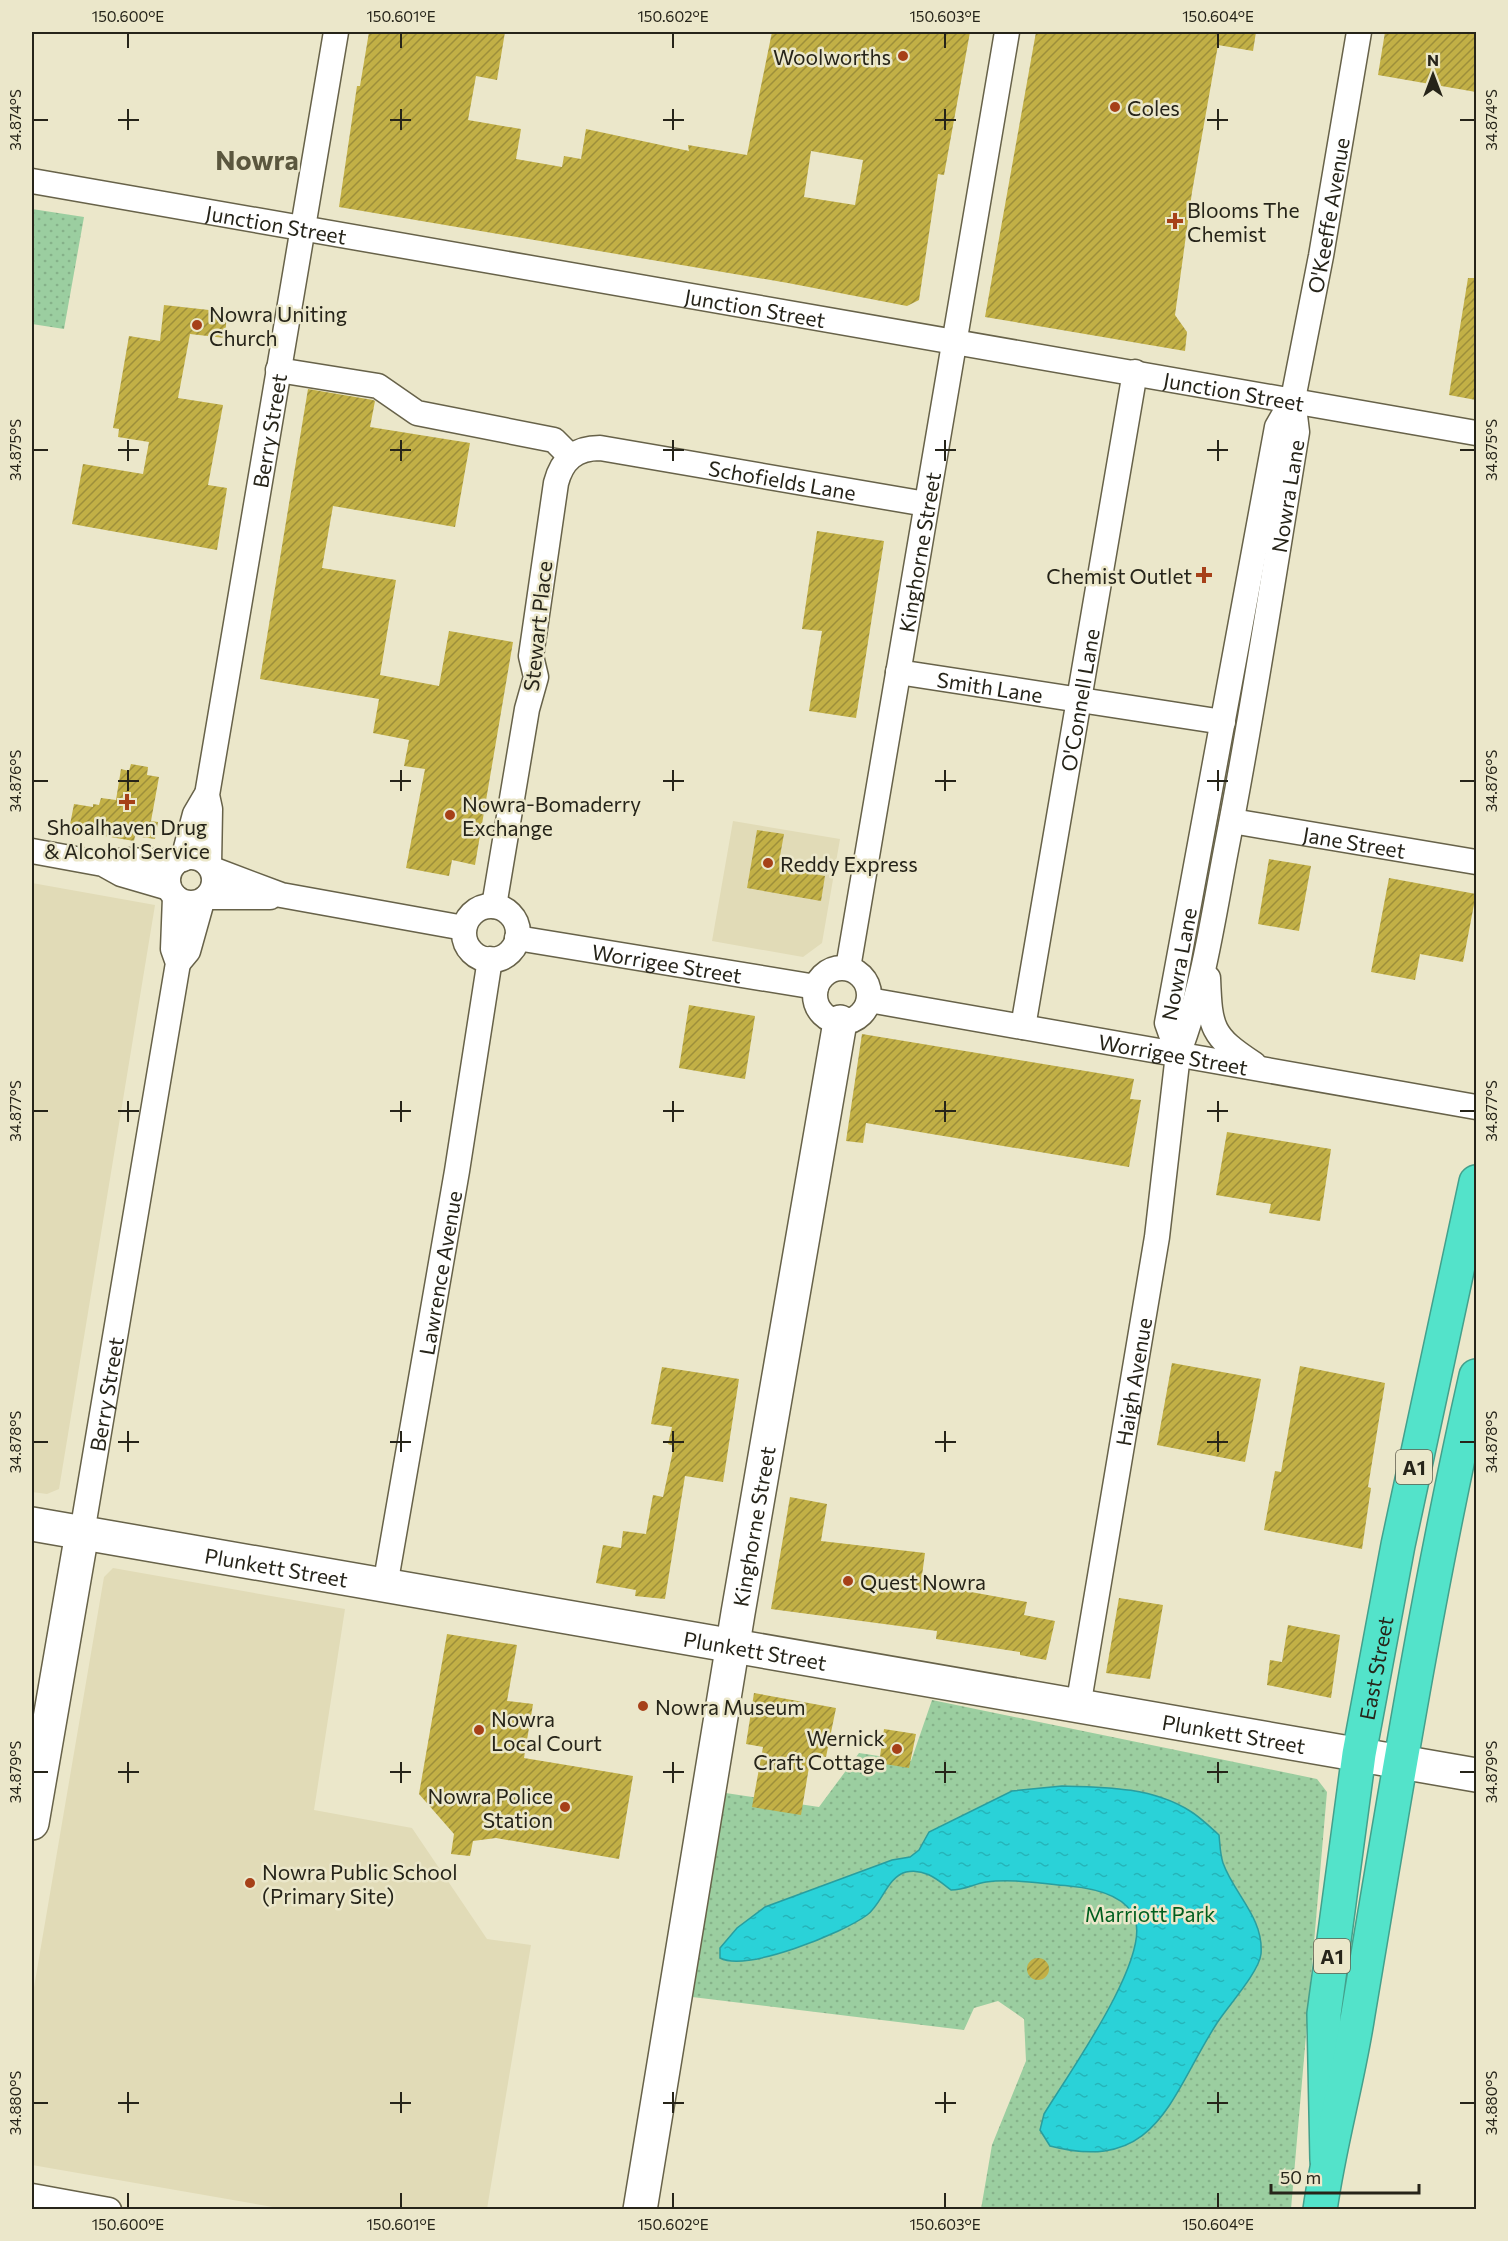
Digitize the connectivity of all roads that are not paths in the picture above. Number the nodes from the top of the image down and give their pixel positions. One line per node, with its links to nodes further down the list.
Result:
1 (336, 32): 5 (street, Berry Street)
2 (1007, 32): 6 (street, Kinghorne Street)
3 (1359, 32): 9 (street, O'Keeffe Avenue)
4 (32, 182): 5 (street, Junction Street)
5 (303, 229): 6 (street, Junction Street); 7 (street, Berry Street)
6 (954, 342): 8 (street, Junction Street); 12 (street, Kinghorne Street)
7 (278, 370): 11 (street); 17 (street, Berry Street)
8 (1134, 372): 9 (street, Junction Street); 14 (street, O'Connell Lane)
9 (1293, 399): 10 (street, Junction Street); 15 (street, Nowra Lane); 18 (street, Nowra Lane)
10 (1476, 433)
11 (570, 456): 12 (street, Schofields Lane); 28 (street, Stewart Place)
12 (926, 504): 13 (street, Kinghorne Street)
13 (898, 672): 14 (street, Smith Lane); 34 (street, Kinghorne Street)
14 (1080, 701): 15 (street, Smith Lane); 38 (street, O'Connell Lane)
15 (1223, 722): 16 (street, Nowra Lane)
16 (1215, 765): 18 (street, Nowra Lane); 24 (street, Nowra Lane)
17 (207, 795): 20 (street, Berry Street); 23 (street, Berry Street)
18 (1232, 821): 21 (street, Jane Street); 24 (street, Nowra Lane); 31 (street, Nowra Lane)
19 (32, 851): 22 (street)
20 (180, 860): 22 (street); 23 (street); 25 (street)
21 (1476, 862)
22 (103, 864): 25 (street)
23 (211, 867): 26 (street); 27 (street)
24 (1194, 873): 39 (street, Nowra Lane)
25 (172, 892): 27 (street); 33 (street, Berry Street)
26 (281, 895): 27 (street); 29 (street)
27 (205, 899): 33 (street, Berry Street)
28 (494, 906): 29 (street); 30 (street)
29 (464, 928): 32 (street)
30 (517, 938): 32 (street); 35 (street, Worrigee Street)
31 (1206, 951): 39 (street, Nowra Lane); 40 (street, Nowra Lane)
32 (490, 959): 46 (street, Lawrence Avenue)
33 (178, 963): 45 (street, Berry Street)
34 (848, 968): 35 (street); 36 (street)
35 (816, 987): 37 (street)
36 (869, 1000): 37 (street); 38 (street, Worrigee Street)
37 (840, 1022): 47 (street, Kinghorne Street)
38 (1023, 1028): 39 (street, Worrigee Street)
39 (1178, 1054): 40 (street, Worrigee Street); 48 (street, Haigh Avenue)
40 (1262, 1069): 41 (street, Worrigee Street)
41 (1476, 1107)
42 (1476, 1182): 49 (highway, East Street / A1)
43 (1476, 1376): 50 (highway, East Street / A1)
44 (32, 1524): 45 (street, Plunkett Street)
45 (82, 1533): 46 (street, Plunkett Street); 52 (street, Berry Street)
46 (385, 1586): 47 (street, Plunkett Street)
47 (733, 1645): 48 (street, Plunkett Street); 56 (street, Kinghorne Street)
48 (1078, 1707): 49 (street, Plunkett Street)
49 (1359, 1754): 50 (street, Plunkett Street); 53 (highway, East Street / A1)
50 (1400, 1761): 51 (street, Plunkett Street); 53 (highway, East Street / A1)
51 (1476, 1775)
52 (32, 1823)
53 (1327, 2160): 57 (highway, East Street / A1)
54 (32, 2196): 55 (street)
55 (109, 2210)
56 (639, 2210)
57 (1320, 2210)

